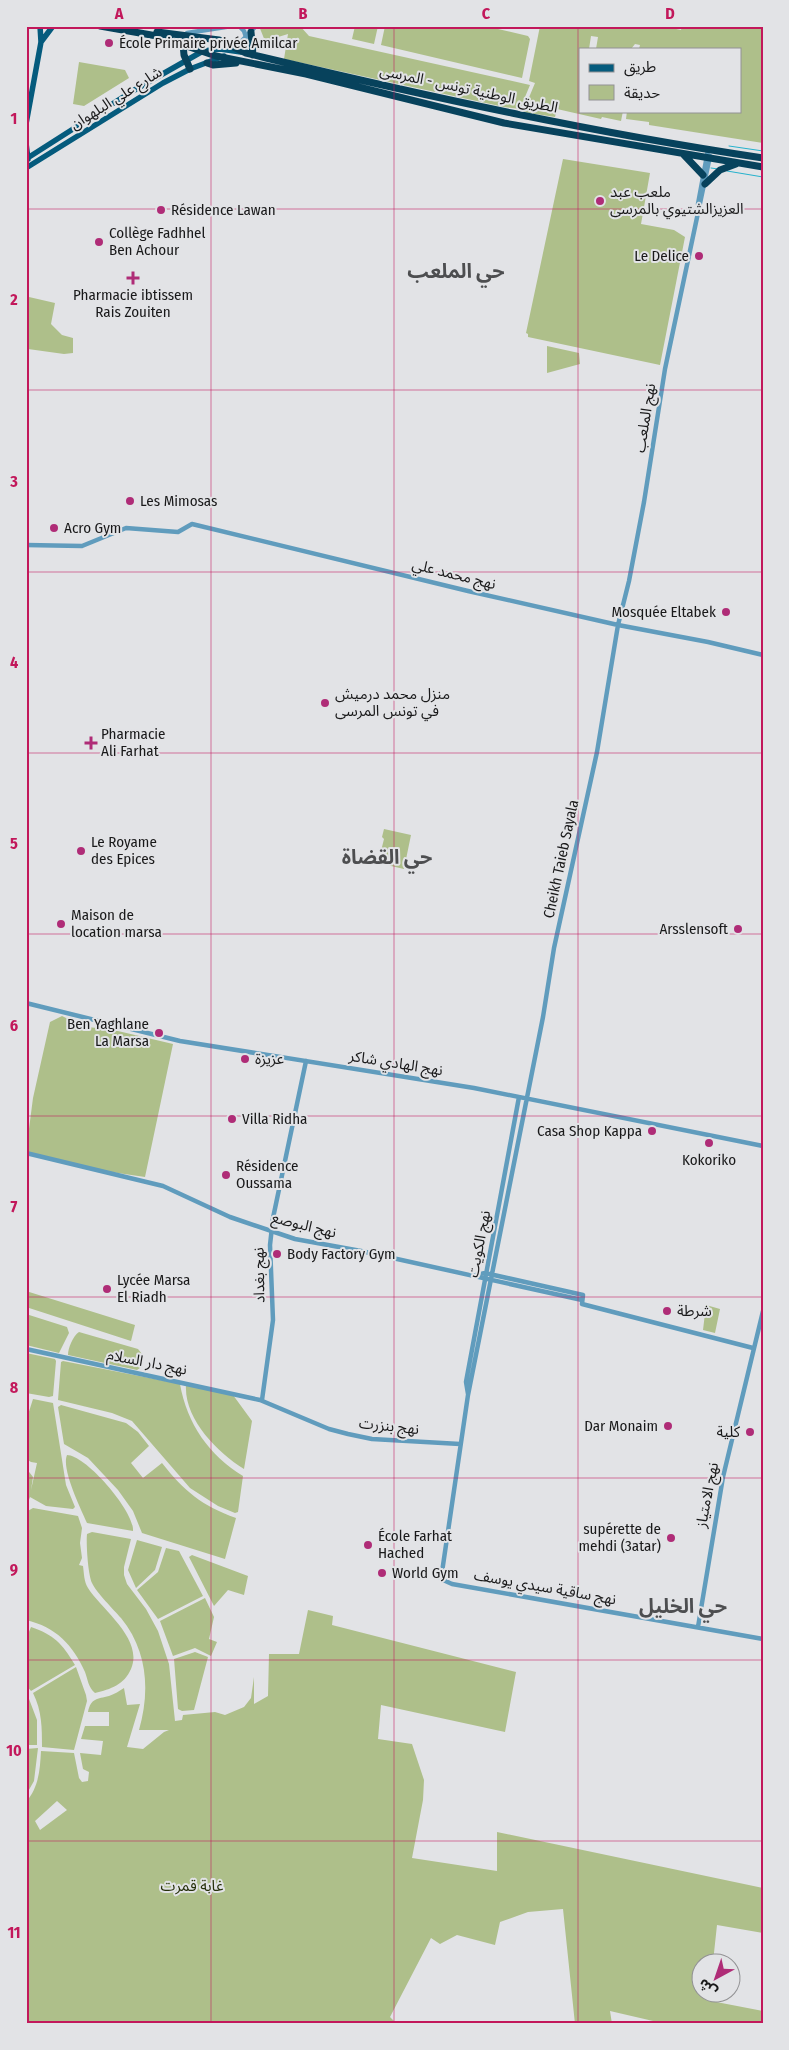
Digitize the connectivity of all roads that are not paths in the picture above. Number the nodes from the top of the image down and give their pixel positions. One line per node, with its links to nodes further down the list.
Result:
1 (40, 26): 10 (main road)
2 (45, 26): 3 (main road)
3 (52, 26): 10 (main road)
4 (100, 26): 11 (highway, الطريق الوطنية تونس - المرسى)
5 (117, 26): 9 (highway, الطريق الوطنية تونس - المرسى)
6 (232, 26): 9 (street)
7 (239, 26): 8 (street)
8 (251, 32): 12 (street); 14 (highway)
9 (174, 34): 12 (highway, الطريق الوطنية تونس - المرسى)
10 (41, 42): 20 (main road)
11 (183, 44): 13 (highway, الطريق الوطنية تونس - المرسى); 16 (highway)
12 (234, 49): 13 (main road); 14 (highway, الطريق الوطنية تونس - المرسى); 15 (main road, شارع علي البلهوان)
13 (203, 51): 15 (highway, الطريق الوطنية تونس - المرسى); 16 (main road, شارع علي البلهوان)
14 (250, 54): 22 (highway, الطريق الوطنية تونس - المرسى)
15 (223, 57): 17 (highway, الطريق الوطنية تونس - المرسى); 18 (main road, شارع علي البلهوان)
16 (186, 61): 19 (highway); 24 (main road, شارع علي البلهوان)
17 (242, 62): 18 (highway); 23 (highway, الطريق الوطنية تونس - المرسى)
18 (207, 64): 19 (main road, شارع علي البلهوان)
19 (190, 69): 27 (main road, شارع علي البلهوان)
20 (26, 124)
21 (26, 143): 24 (main road)
22 (710, 150): 25 (highway, الطريق الوطنية تونس - المرسى); 26 (street, نهج الملعب)
23 (684, 154): 26 (highway, الطريق الوطنية تونس - المرسى); 31 (highway)
24 (27, 158): 27 (main road); 30 (main road)
25 (763, 158)
26 (708, 159): 28 (highway, الطريق الوطنية تونس - المرسى); 31 (street, نهج الملعب); 32 (street, نهج الملعب)
27 (34, 163): 30 (main road, شارع علي البلهوان)
28 (738, 164): 29 (highway, الطريق الوطنية تونس - المرسى); 32 (highway)
29 (763, 167)
30 (26, 168)
31 (703, 174): 33 (street, نهج الملعب)
32 (705, 184): 33 (street, نهج الملعب)
33 (697, 216): 35 (street, نهج الملعب)
34 (26, 545): 35 (street, نهج محمد علي)
35 (618, 625): 36 (street, نهج محمد علي); 40 (street, Cheikh Taieb Sayala)
36 (763, 654)
37 (26, 1003): 38 (street, نهج الهادي شاكر)
38 (306, 1061): 39 (street, نهج الهادي شاكر); 43 (street, نهج بغداد)
39 (519, 1097): 40 (street, نهج الهادي شاكر); 44 (street, نهج الكويت)
40 (526, 1099): 41 (street, نهج الهادي شاكر); 44 (street, نهج الكويت)
41 (763, 1146)
42 (26, 1153): 43 (street, نهج البوصع)
43 (271, 1231): 44 (street, نهج البوصع); 48 (street, نهج بغداد)
44 (488, 1276): 46 (street, نهج البوصع); 49 (street, نهج الكويت)
45 (763, 1311): 46 (street, نهج الامتياز)
46 (754, 1348): 51 (street, نهج الامتياز)
47 (26, 1349): 48 (street, نهج دار السلام)
48 (262, 1400): 49 (street, نهج بنزرت)
49 (460, 1444): 50 (street, نهج الكويت)
50 (441, 1579): 51 (street, نهج ساقية سيدي يوسف)
51 (698, 1627): 52 (street, نهج ساقية سيدي يوسف)
52 (763, 1639)

